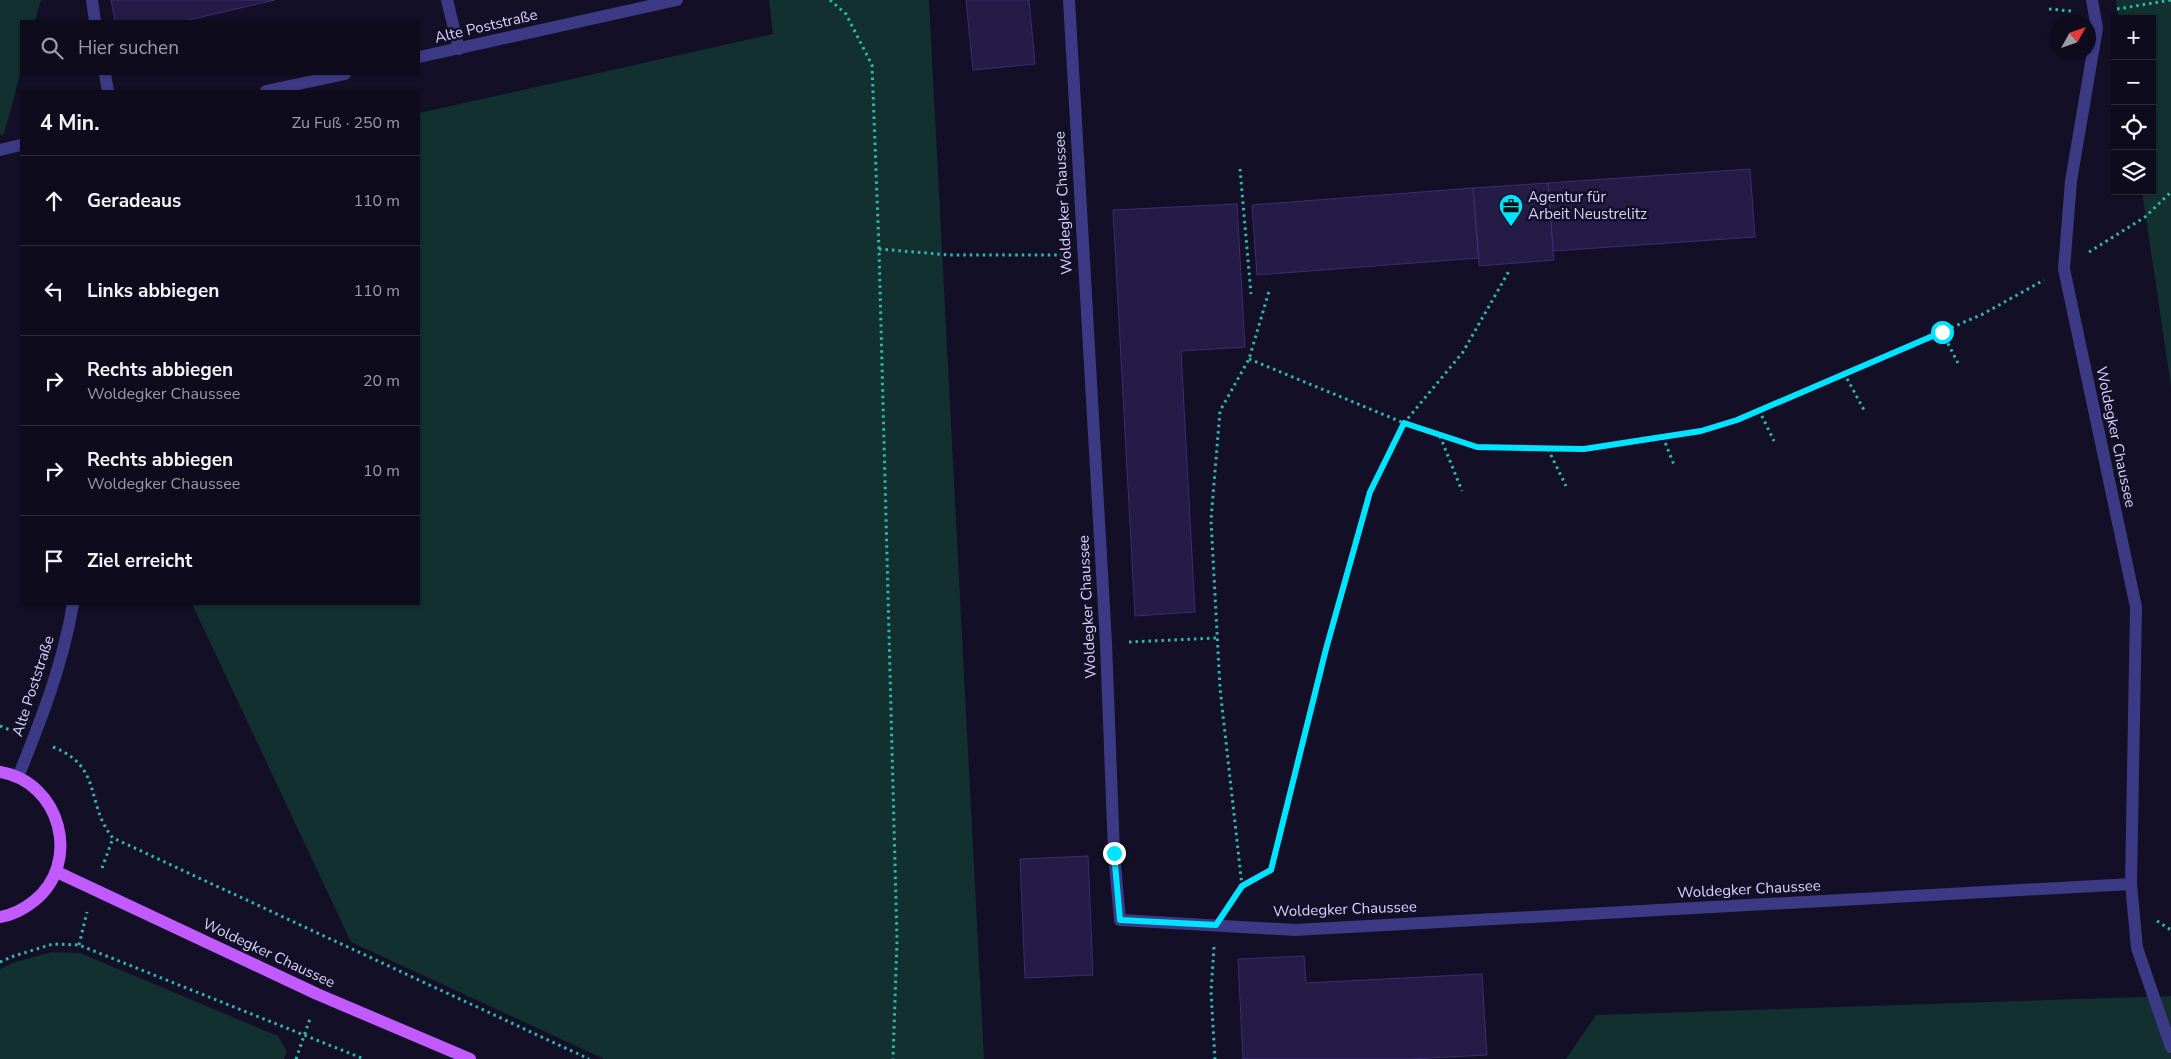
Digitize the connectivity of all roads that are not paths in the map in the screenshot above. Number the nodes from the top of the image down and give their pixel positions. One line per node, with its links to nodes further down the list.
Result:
1 (92, 0): 6 (lane)
2 (448, 0): 7 (lane)
3 (677, 0): 7 (lane, Alte Poststraße)
4 (1069, 0): 19 (lane, Woldegker Chaussee)
5 (2094, 6): 19 (lane, Woldegker Chaussee)
6 (95, 20)
7 (459, 49): 8 (lane, Alte Poststraße)
8 (420, 57)
9 (105, 75): 11 (lane)
10 (340, 75): 12 (lane)
11 (108, 90)
12 (271, 90)
13 (20, 145): 14 (lane)
14 (0, 150)
15 (73, 605): 17 (lane, Alte Poststraße)
16 (0, 772): 17 (main road)
17 (18, 777): 18 (main road)
18 (56, 872): 20 (main road); 22 (main road, Woldegker Chaussee)
19 (2131, 884): 21 (lane, Woldegker Chaussee)
20 (0, 917)
21 (2171, 1047)
22 (470, 1059)

